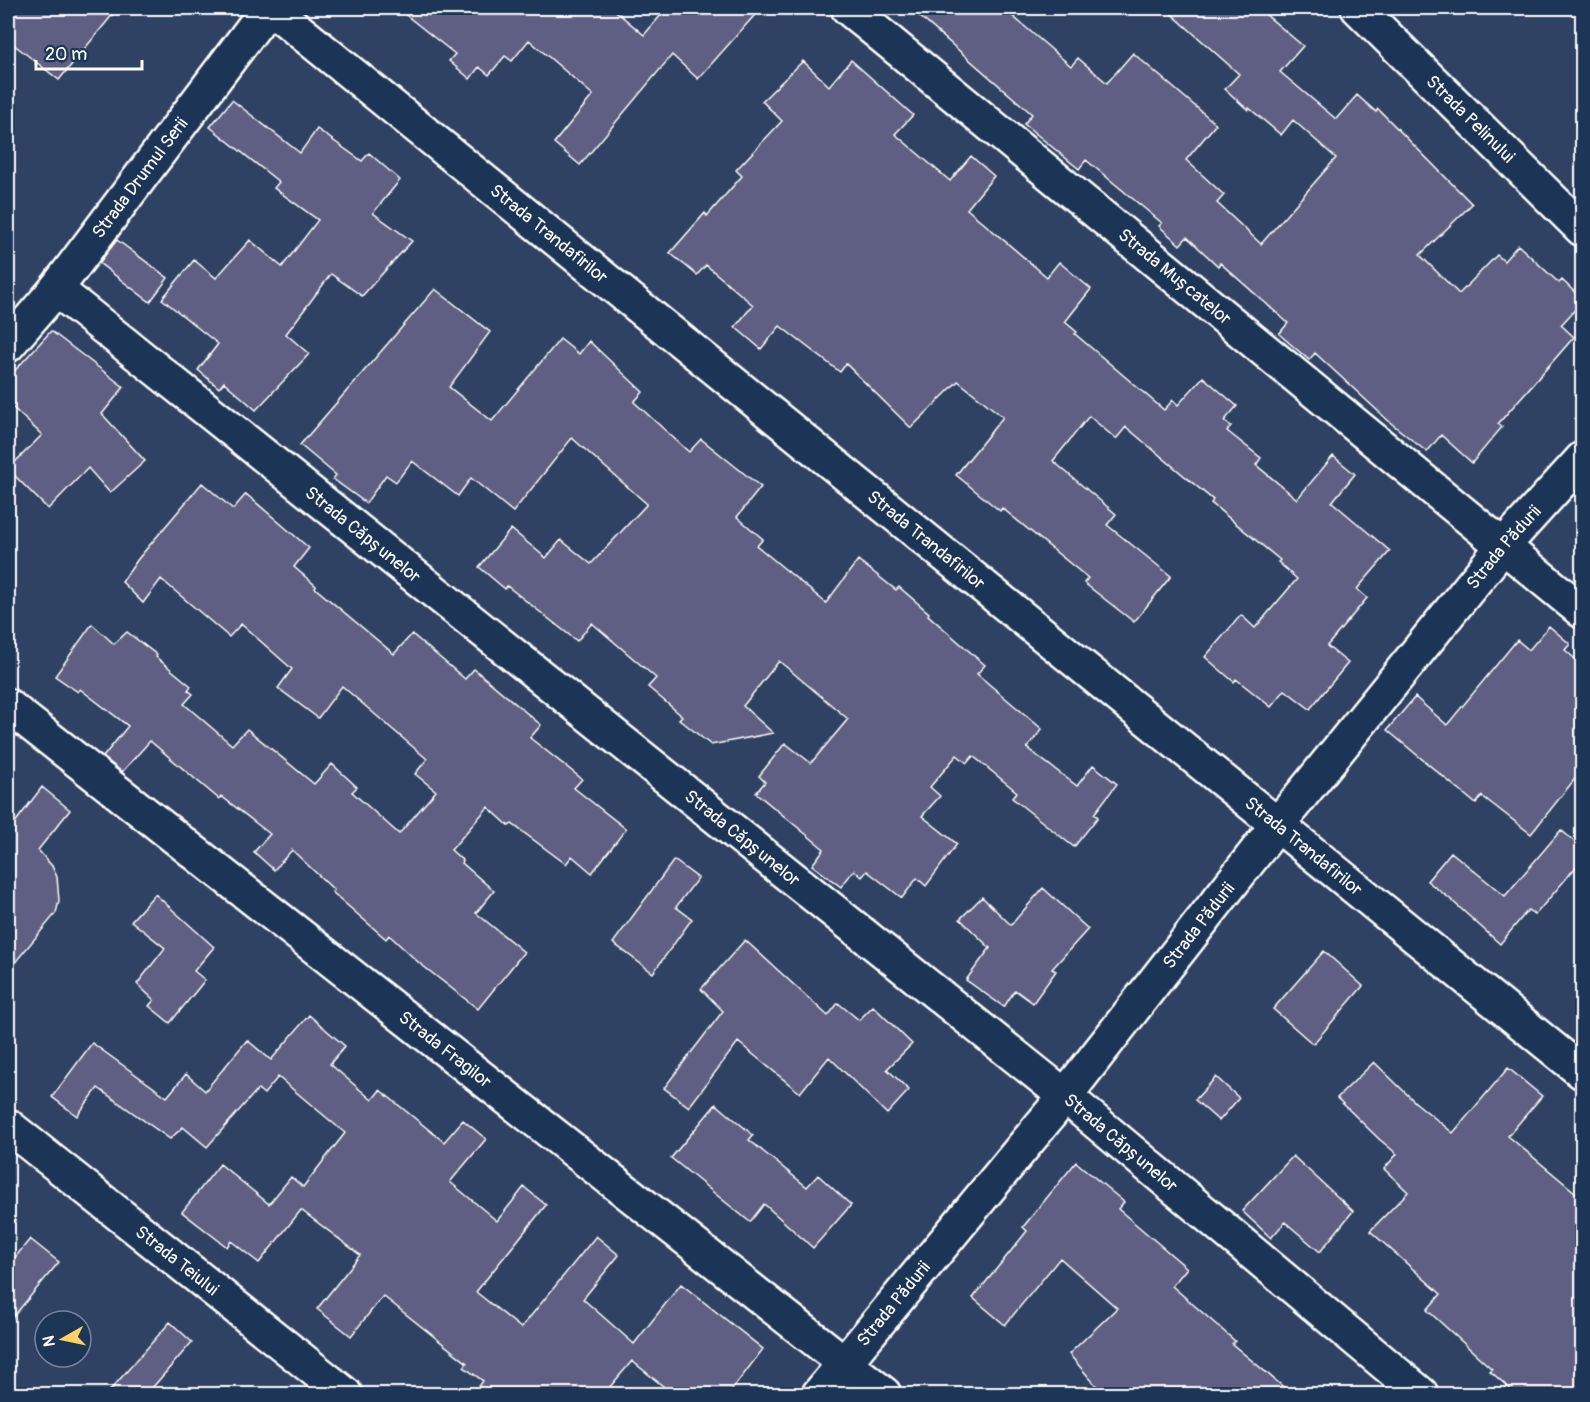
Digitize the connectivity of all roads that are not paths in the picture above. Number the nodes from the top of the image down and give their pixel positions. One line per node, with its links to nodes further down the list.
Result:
1 (269, 8): 5 (street, Strada Drumul Serii); 11 (street, Strada Trandafirilor)
2 (848, 8): 8 (street, Strada Mușcatelor)
3 (1358, 8): 4 (street, Strada Pelinului)
4 (1582, 229)
5 (56, 289): 6 (street, Strada Drumul Serii); 13 (street, Strada Căpșunelor)
6 (8, 345)
7 (1582, 459): 8 (street, Strada Pădurii)
8 (1503, 545): 9 (street, Strada Mușcatelor); 11 (street, Strada Pădurii)
9 (1582, 611)
10 (8, 706): 15 (street, Strada Fragilor)
11 (1278, 824): 12 (street, Strada Trandafirilor); 13 (street, Strada Pădurii)
12 (1582, 1072)
13 (1065, 1096): 15 (street, Strada Pădurii); 19 (street, Strada Căpșunelor)
14 (8, 1126): 16 (street, Strada Teiului)
15 (845, 1364): 17 (street, Strada Pădurii); 18 (street, Strada Fragilor)
16 (345, 1395)
17 (819, 1395)
18 (884, 1395)
19 (1421, 1395)

